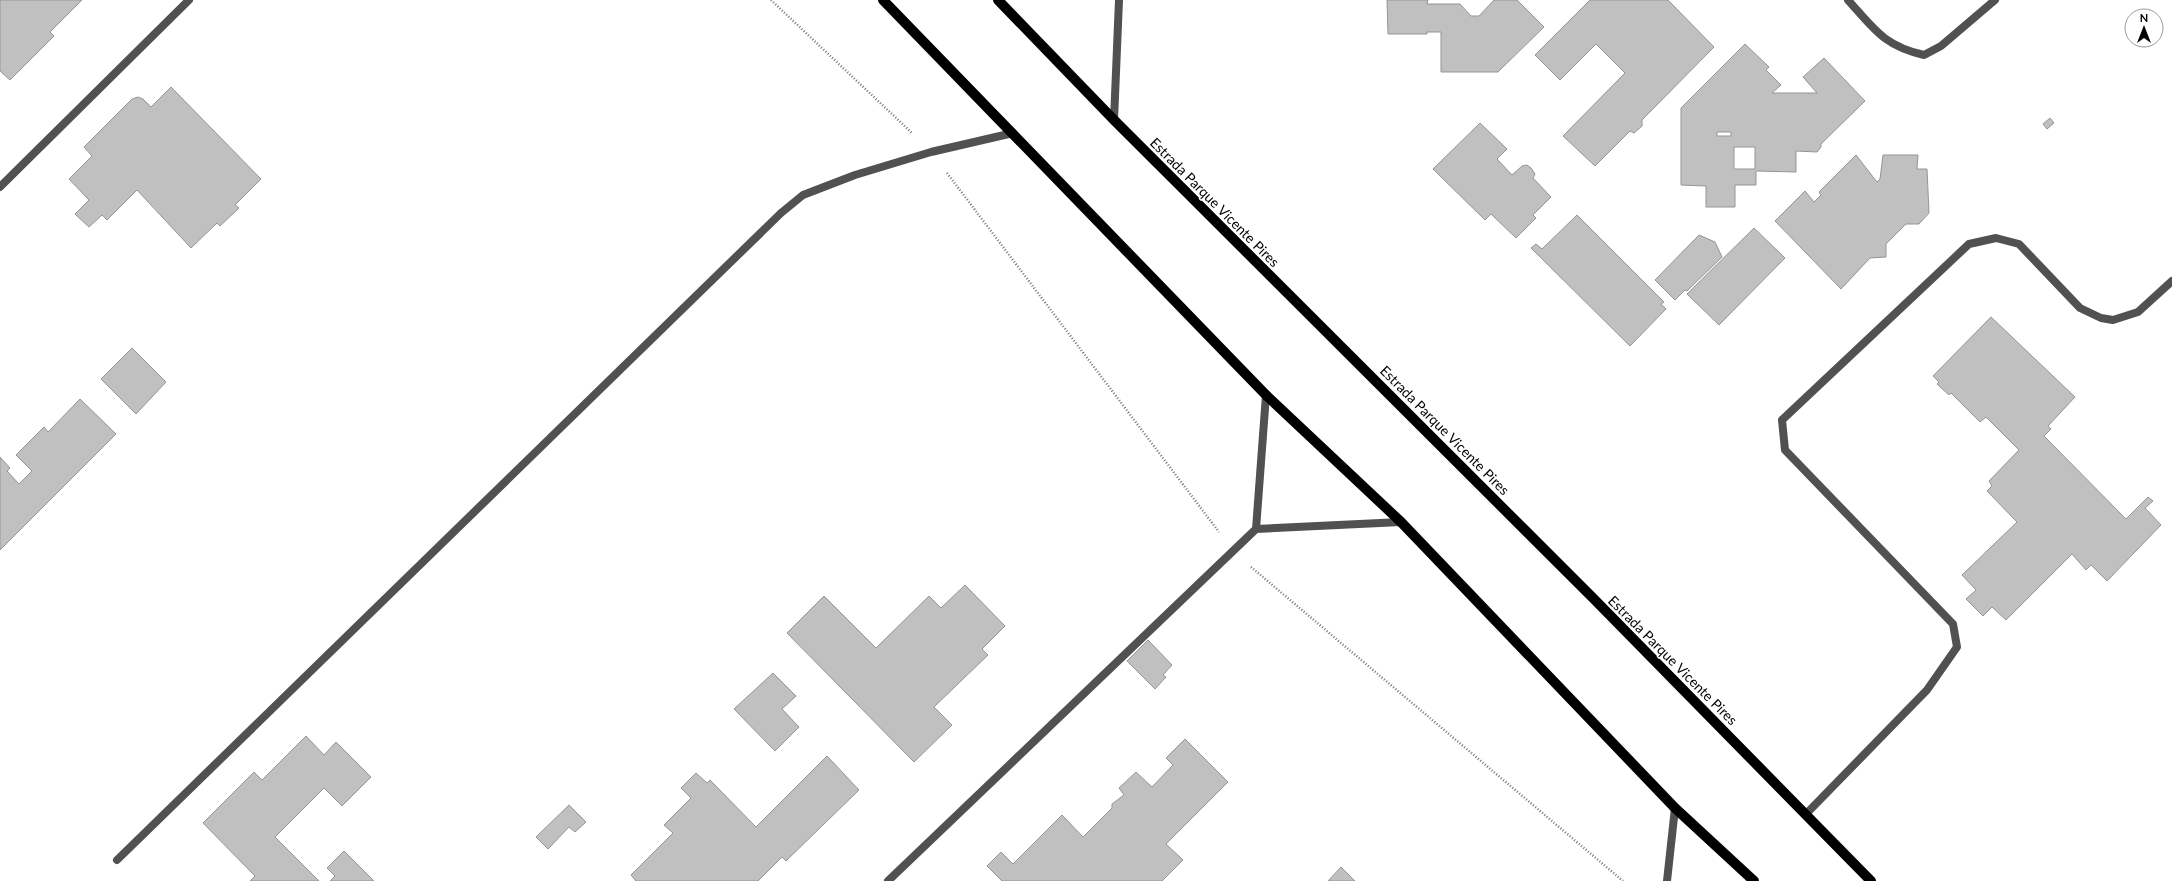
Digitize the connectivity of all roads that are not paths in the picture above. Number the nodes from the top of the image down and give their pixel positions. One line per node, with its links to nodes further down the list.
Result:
1 (188, 0): 9 (street)
2 (883, 0): 8 (main road)
3 (998, 0): 7 (main road, Estrada Parque Vicente Pires)
4 (1119, 0): 7 (street)
5 (1848, 0): 6 (street)
6 (1995, 0)
7 (1114, 120): 15 (main road, Estrada Parque Vicente Pires)
8 (1013, 132): 11 (main road); 16 (street)
9 (0, 187)
10 (2172, 281): 15 (street)
11 (1266, 396): 12 (main road); 13 (street)
12 (1401, 522): 13 (street); 14 (main road)
13 (1256, 529): 17 (street)
14 (1675, 808): 18 (street); 19 (main road)
15 (1806, 814): 20 (main road, Estrada Parque Vicente Pires)
16 (117, 860)
17 (888, 881)
18 (1667, 881)
19 (1754, 881)
20 (1871, 881)

